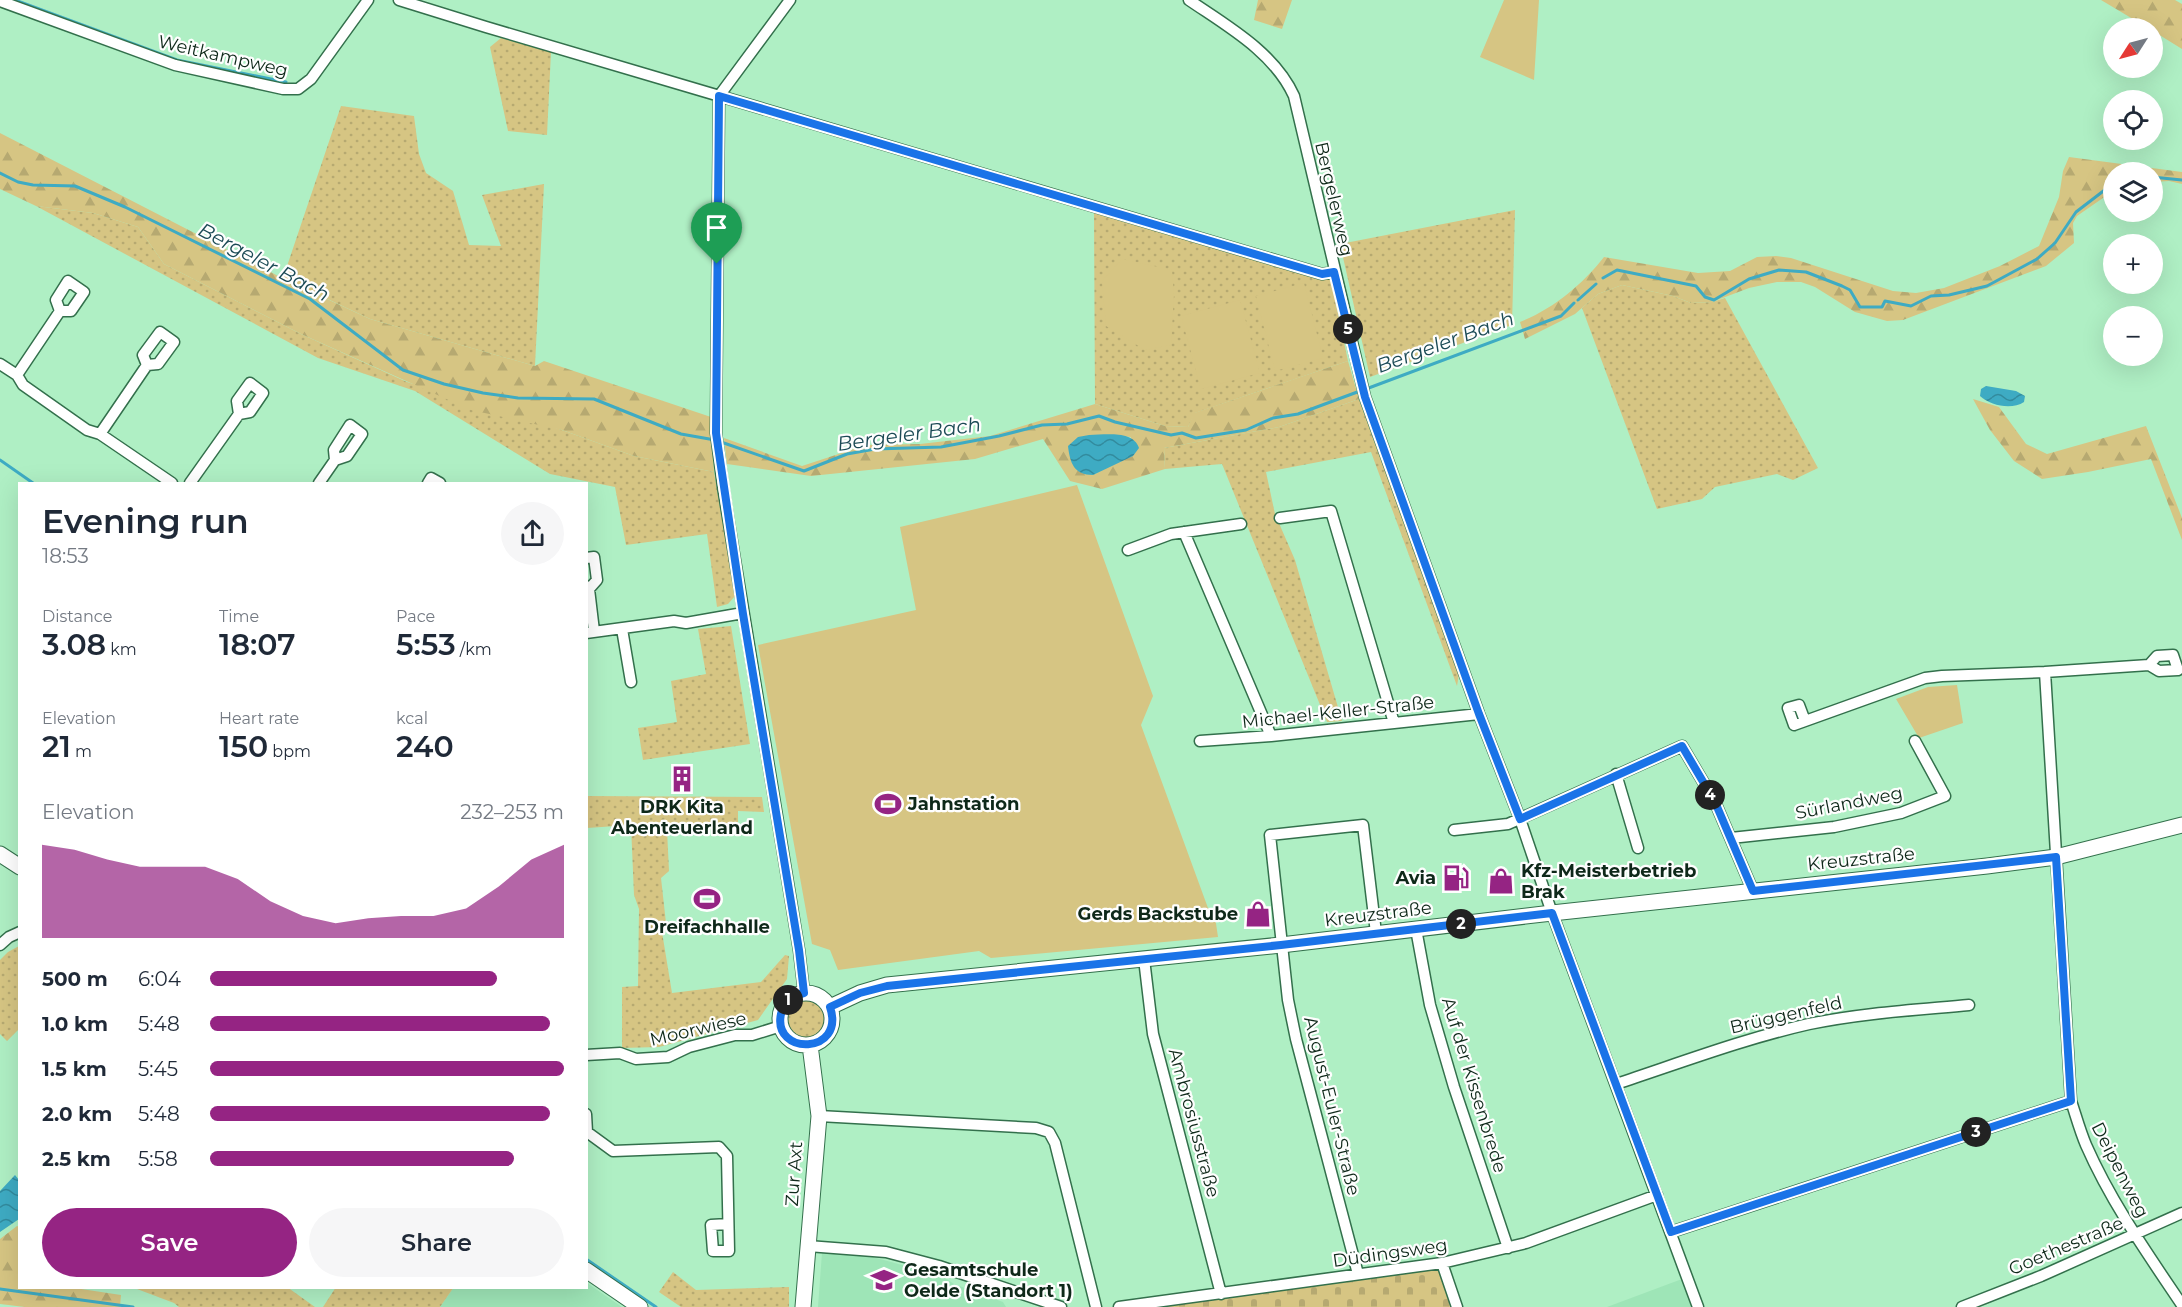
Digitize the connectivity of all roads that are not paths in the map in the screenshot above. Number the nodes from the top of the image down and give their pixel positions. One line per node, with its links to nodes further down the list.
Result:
1 (368, 0): 5 (street, Weitkampweg)
2 (399, 0): 6 (street)
3 (790, 0): 6 (street)
4 (1189, 0): 7 (street, Bergelerweg)
5 (0, 1)
6 (719, 96): 7 (street); 24 (street)
7 (1334, 272): 30 (street, Bergelerweg)
8 (60, 311): 11 (street)
9 (0, 364): 11 (street)
10 (147, 365): 13 (street)
11 (16, 375): 13 (street)
12 (239, 414): 16 (street)
13 (100, 434): 15 (street)
14 (335, 460): 17 (street)
15 (171, 482)
16 (191, 482)
17 (320, 482)
18 (1280, 518): 32 (street)
19 (1241, 524): 20 (street)
20 (1185, 532): 21 (street); 33 (street)
21 (1128, 550)
22 (588, 558): 23 (street)
23 (588, 588): 26 (street)
24 (743, 614): 25 (street); 53 (street)
25 (622, 629): 26 (street); 29 (street)
26 (590, 632)
27 (2149, 665): 28 (street)
28 (2045, 672): 31 (street); 43 (street, Deipenweg)
29 (632, 682)
30 (1479, 714): 32 (street, Michael-Keller-Straße); 37 (street, Bergelerweg)
31 (1805, 721)
32 (1394, 723): 33 (street, Michael-Keller-Straße)
33 (1271, 736): 34 (street, Michael-Keller-Straße)
34 (1200, 741)
35 (1915, 741): 40 (street, Sürlandweg)
36 (1616, 774): 37 (street); 40 (street); 41 (street)
37 (1520, 819): 39 (street); 46 (street, Bergelerweg)
38 (2182, 825): 43 (street, Kreuzstraße)
39 (1454, 830)
40 (1731, 838): 45 (street)
41 (1638, 848)
42 (0, 854): 44 (street)
43 (2056, 857): 45 (street, Kreuzstraße); 60 (street, Deipenweg)
44 (18, 866)
45 (1753, 891): 46 (street, Kreuzstraße)
46 (1552, 913): 47 (street, Kreuzstraße); 59 (street, Bergelerweg)
47 (1416, 929): 49 (street, Kreuzstraße); 69 (street, Auf der Kissenbrede)
48 (18, 933): 50 (street)
49 (1376, 933): 51 (street, Kreuzstraße); 51 (street, August-Euler-Straße)
50 (0, 945)
51 (1281, 945): 52 (street, Kreuzstraße); 72 (street, August-Euler-Straße)
52 (1144, 959): 55 (street, Kreuzstraße); 73 (street, Ambrosiusstraße)
53 (804, 993): 55 (street); 56 (street)
54 (1969, 1005): 59 (street, Brüggenfeld)
55 (830, 1007): 57 (street)
56 (781, 1026): 57 (street); 58 (street, Moorwiese)
57 (810, 1045): 61 (street, Zur Axt)
58 (588, 1055)
59 (1616, 1084): 63 (street, Bergelerweg)
60 (2071, 1101): 66 (street); 67 (street, Deipenweg)
61 (819, 1116): 68 (street, Zur Axt); 78 (street)
62 (588, 1133): 65 (street)
63 (1657, 1195): 66 (street, Bergelerweg); 69 (street, Düdingsweg)
64 (2182, 1213): 67 (street, Goethestraße)
65 (728, 1224)
66 (1671, 1232): 81 (street, Bergelerweg)
67 (2134, 1234): 74 (street, Deipenweg); 82 (street, Goethestraße)
68 (808, 1246): 76 (street, Zur Axt); 77 (street)
69 (1508, 1248): 70 (street, Düdingsweg)
70 (1442, 1263): 72 (street, Düdingsweg); 80 (street)
71 (588, 1271): 75 (street)
72 (1358, 1274): 73 (street, Düdingsweg)
73 (1221, 1294): 79 (street, Düdingsweg)
74 (2182, 1305)
75 (640, 1307)
76 (803, 1307)
77 (1061, 1307)
78 (1096, 1307)
79 (1119, 1307)
80 (1457, 1307)
81 (1698, 1307)
82 (1962, 1307)

